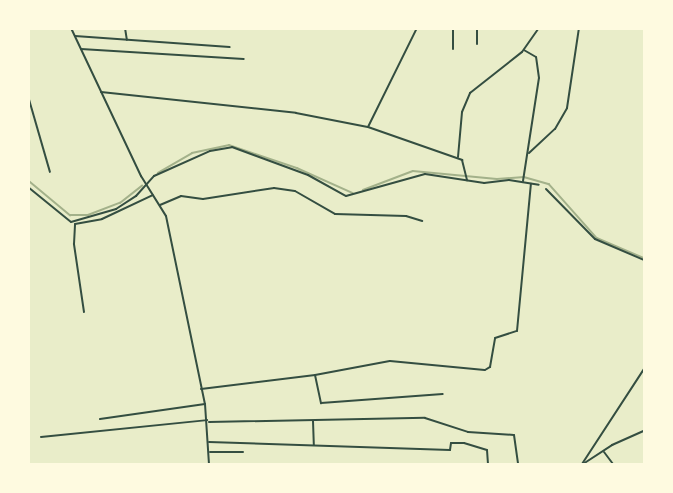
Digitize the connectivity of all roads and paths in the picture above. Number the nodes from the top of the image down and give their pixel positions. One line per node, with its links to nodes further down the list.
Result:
1 (71, 28): 8 (street)
2 (125, 28): 9 (street)
3 (417, 28): 18 (street)
4 (453, 28): 13 (street)
5 (477, 28): 10 (street)
6 (539, 28): 14 (street)
7 (579, 28): 19 (street)
8 (75, 36): 9 (street); 12 (street)
9 (127, 40): 11 (street)
10 (477, 44)
11 (230, 47)
12 (81, 49): 15 (street); 16 (street)
13 (453, 49)
14 (524, 50): 19 (street); 20 (street)
15 (244, 59)
16 (101, 92): 18 (street); 24 (street)
17 (28, 96): 21 (street)
18 (368, 127): 20 (street)
19 (529, 153): 23 (street)
20 (458, 158): 22 (street)
21 (50, 172)
22 (468, 181): 23 (street); 24 (street)
23 (524, 181): 25 (street)
24 (146, 184): 27 (street); 29 (street)
25 (531, 184): 26 (street); 35 (street)
26 (539, 185)
27 (28, 187)
28 (546, 189): 32 (street)
29 (153, 195): 30 (street); 33 (street)
30 (160, 205): 31 (street); 36 (street)
31 (422, 221)
32 (645, 260)
33 (84, 312)
34 (645, 369): 52 (street)
35 (315, 375): 36 (street); 37 (street)
36 (201, 389): 38 (street)
37 (443, 394)
38 (205, 404): 39 (street); 40 (street)
39 (100, 419)
40 (207, 421): 41 (street); 43 (street); 44 (street)
41 (313, 421): 45 (street); 51 (street)
42 (645, 431): 46 (street)
43 (41, 437)
44 (209, 442): 45 (street); 47 (street)
45 (314, 445): 49 (street)
46 (604, 451): 52 (street); 53 (street)
47 (210, 452): 48 (street); 50 (street)
48 (243, 452)
49 (488, 463)
50 (209, 465)
51 (518, 465)
52 (583, 465)
53 (613, 465)

